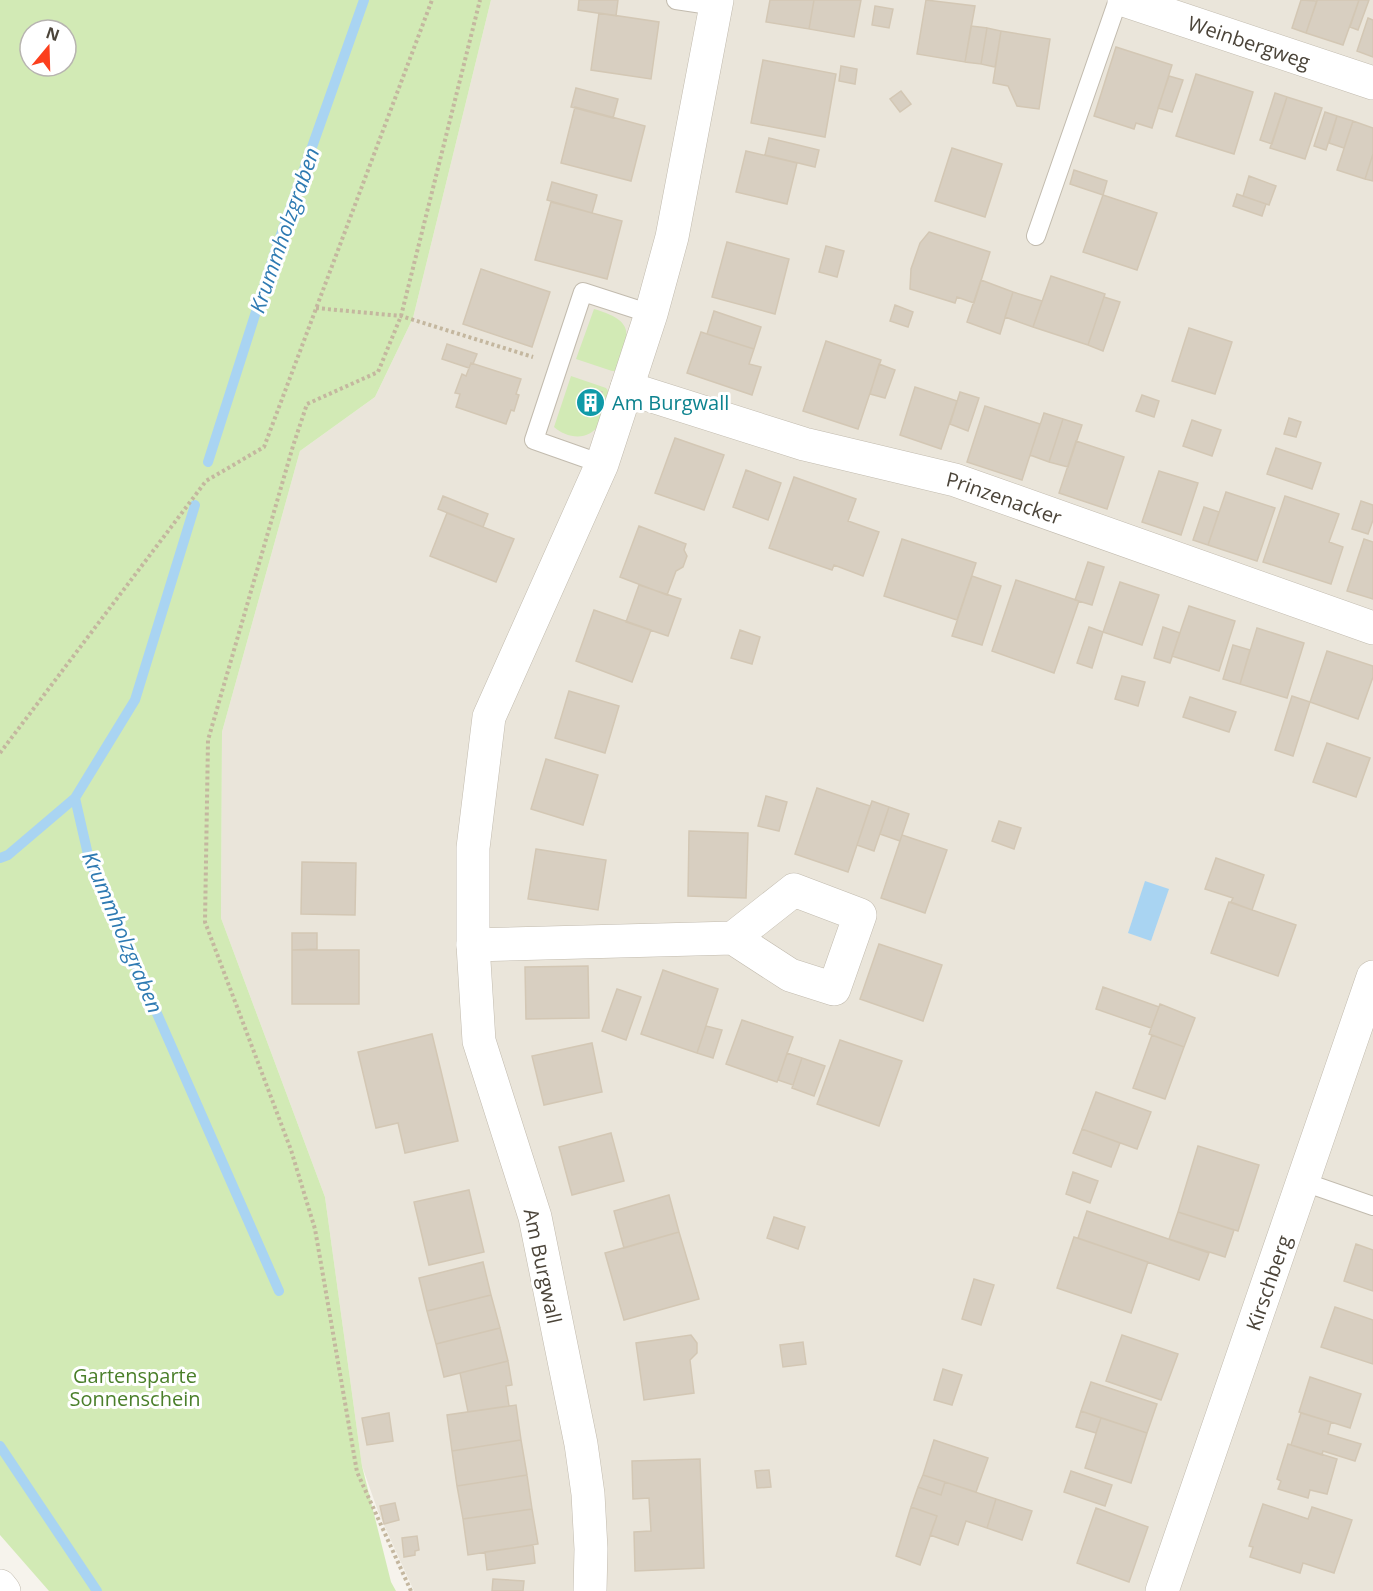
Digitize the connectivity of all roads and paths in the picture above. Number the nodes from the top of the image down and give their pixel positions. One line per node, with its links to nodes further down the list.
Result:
1 (432, 0): 9 (path)
2 (480, 0): 11 (path)
3 (676, 0): 6 (lane)
4 (1118, 0): 8 (lane)
5 (1124, 0): 7 (street, Weinbergweg)
6 (717, 3): 10 (street, Am Burgwall)
7 (1373, 83)
8 (1036, 236)
9 (316, 308): 11 (path); 16 (path)
10 (651, 314): 12 (lane); 13 (street, Am Burgwall)
11 (401, 316): 12 (path); 24 (path)
12 (558, 365): 14 (lane)
13 (627, 388): 14 (street, Am Burgwall); 15 (street, Prinzenacker)
14 (602, 464): 18 (street, Am Burgwall)
15 (1373, 628)
16 (0, 753)
17 (733, 938): 18 (street)
18 (473, 945): 25 (street, Am Burgwall)
19 (1373, 977): 20 (street, Kirschberg)
20 (1304, 1182): 21 (lane); 26 (street, Kirschberg)
21 (1373, 1206)
22 (0, 1586): 23 (street)
23 (4, 1591)
24 (411, 1591)
25 (590, 1591)
26 (1162, 1591)

